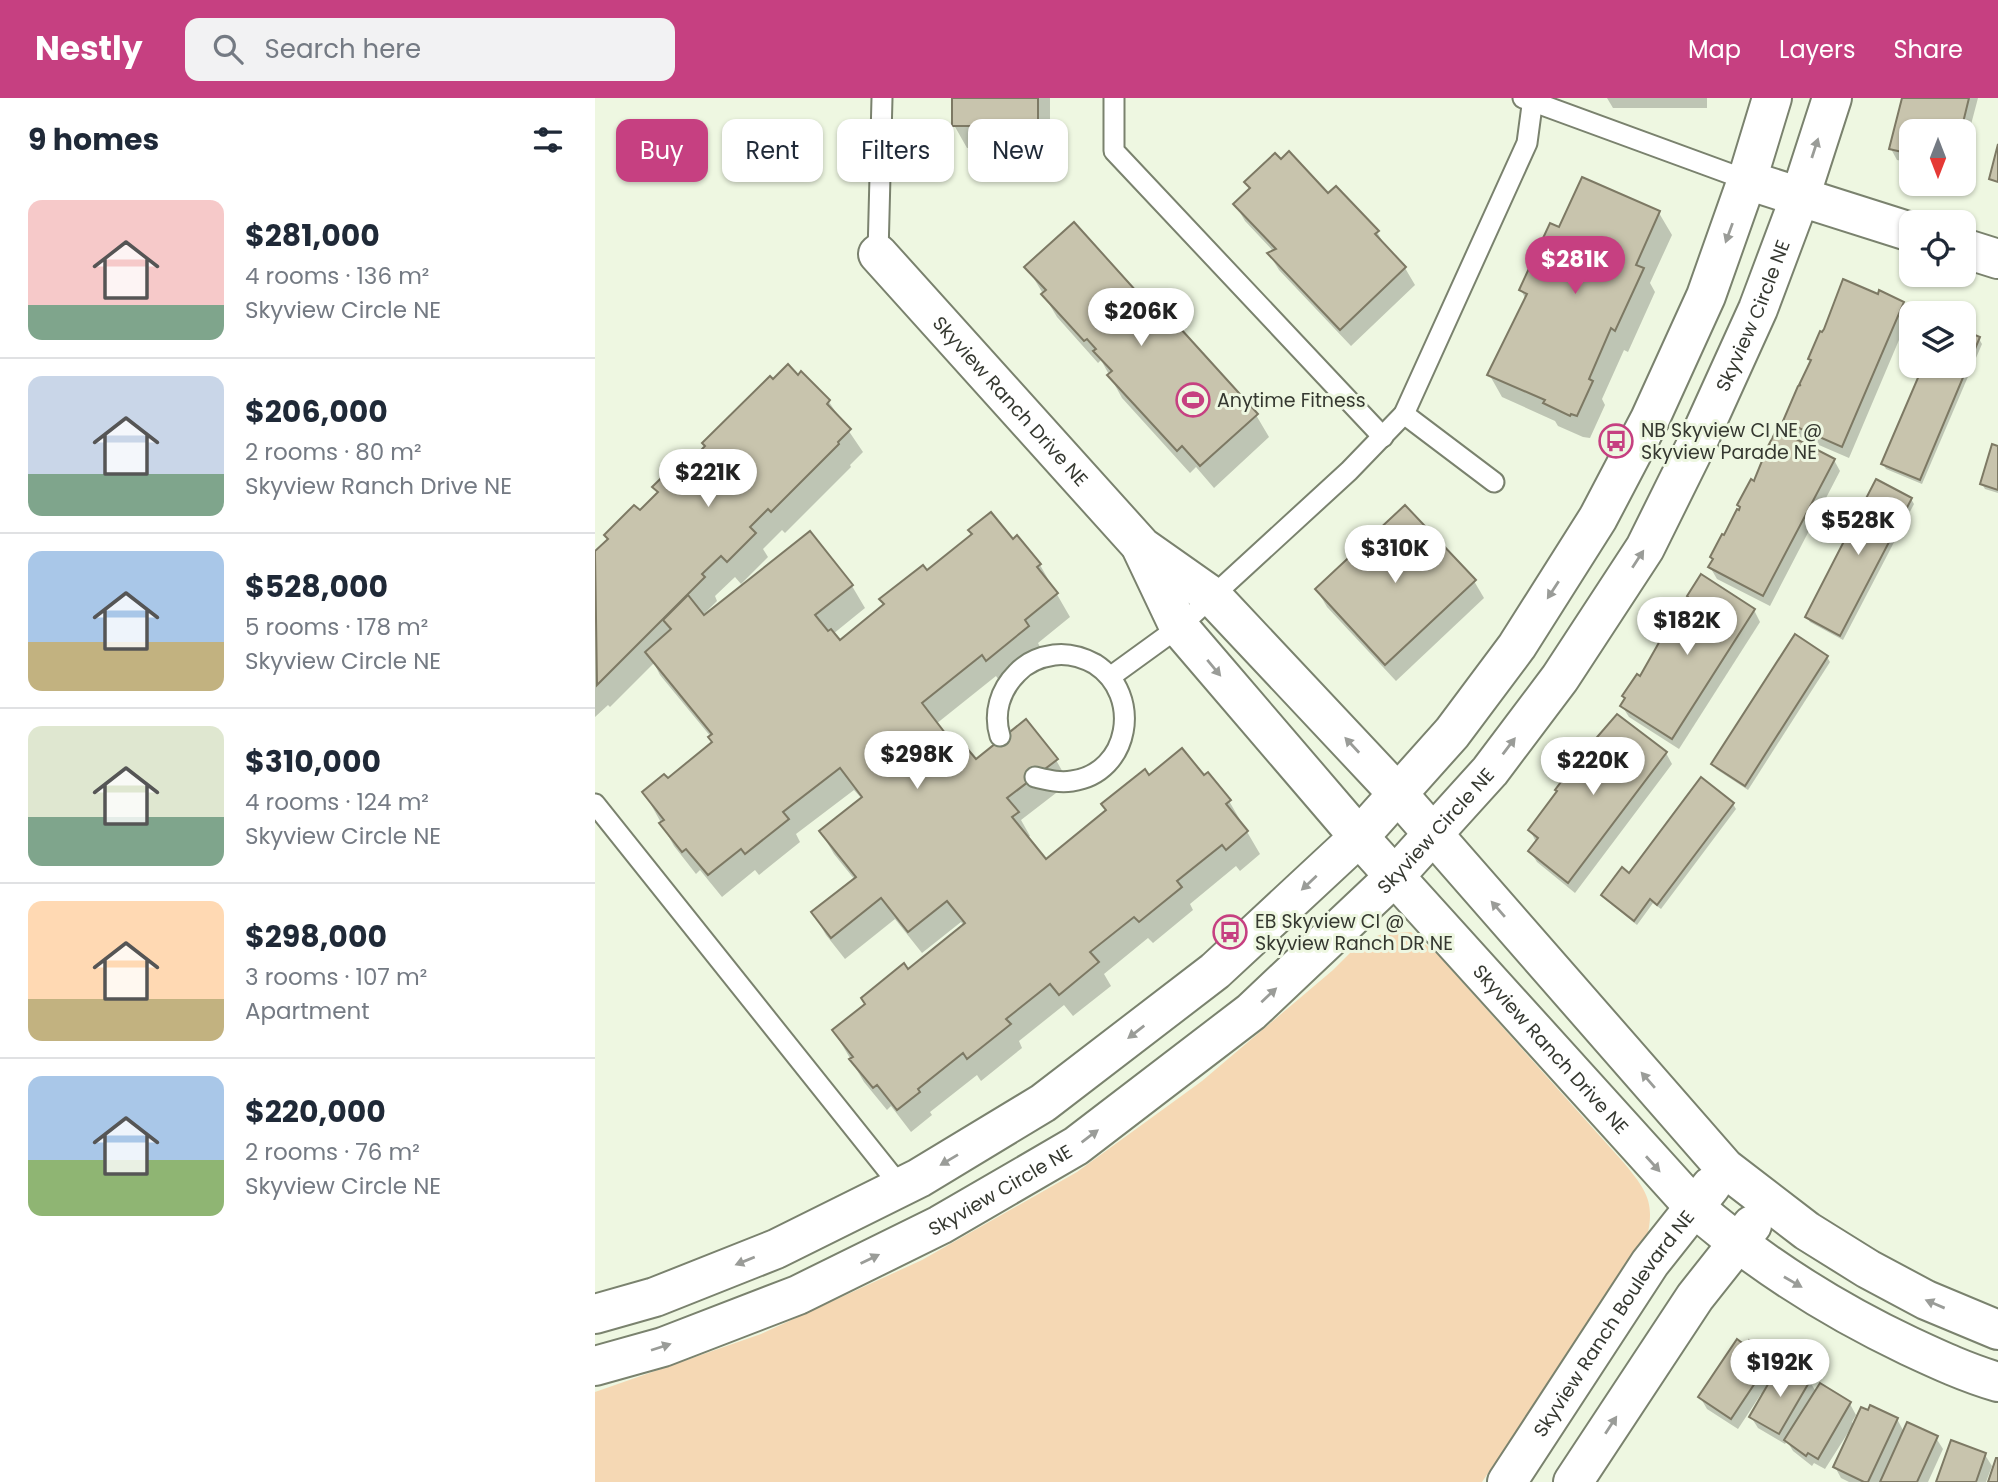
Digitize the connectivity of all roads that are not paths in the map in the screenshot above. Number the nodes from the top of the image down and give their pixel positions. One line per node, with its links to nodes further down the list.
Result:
1 (882, 98): 10 (lane)
2 (1114, 98): 13 (lane)
3 (1772, 98): 6 (street)
4 (1832, 98): 7 (street, Skyview Circle NE, one-way to 4)
5 (1530, 99): 6 (lane); 12 (lane)
6 (1748, 180): 7 (street); 21 (street, one-way to 21)
7 (1800, 197): 8 (street); 23 (street, Skyview Circle NE, one-way to 7)
8 (1899, 228)
9 (1976, 252): 11 (street)
10 (878, 254): 15 (street, Skyview Ranch Drive NE)
11 (1998, 259)
12 (1404, 414): 13 (lane); 14 (lane)
13 (1383, 437): 16 (lane)
14 (1494, 482)
15 (1142, 547): 16 (street, Skyview Ranch Drive NE); 17 (street, Skyview Ranch Drive NE)
16 (1213, 597): 17 (lane); 21 (street, Skyview Ranch Drive NE, one-way to 16)
17 (1179, 627): 18 (lane); 24 (street, Skyview Ranch Drive NE, one-way to 24)
18 (1109, 677): 19 (lane); 20 (lane)
19 (1000, 736)
20 (1035, 777)
21 (1398, 794): 23 (street, Skyview Ranch Drive NE); 24 (street)
22 (595, 804): 27 (lane)
23 (1432, 835): 25 (street, Skyview Circle NE); 26 (street, Skyview Ranch Drive NE, one-way to 23)
24 (1359, 837): 25 (street, Skyview Ranch Drive NE); 27 (street, one-way to 27)
25 (1394, 877): 29 (street, Skyview Ranch Drive NE, one-way to 29); 33 (street, Skyview Circle NE, one-way to 25)
26 (1725, 1168): 28 (street, Skyview Ranch Drive NE); 29 (street, Skyview Ranch Boulevard NE)
27 (901, 1187): 31 (street, one-way to 31)
28 (1769, 1203): 30 (street); 32 (street, Skyview Ranch Drive NE, one-way to 28)
29 (1694, 1207): 30 (street, Skyview Ranch Drive NE); 35 (street, Skyview Ranch Boulevard NE)
30 (1737, 1244): 34 (street, Skyview Ranch Drive NE, one-way to 34); 36 (street, one-way to 30)
31 (595, 1314)
32 (1998, 1330)
33 (595, 1366)
34 (1998, 1382)
35 (1507, 1482)
36 (1573, 1482)

